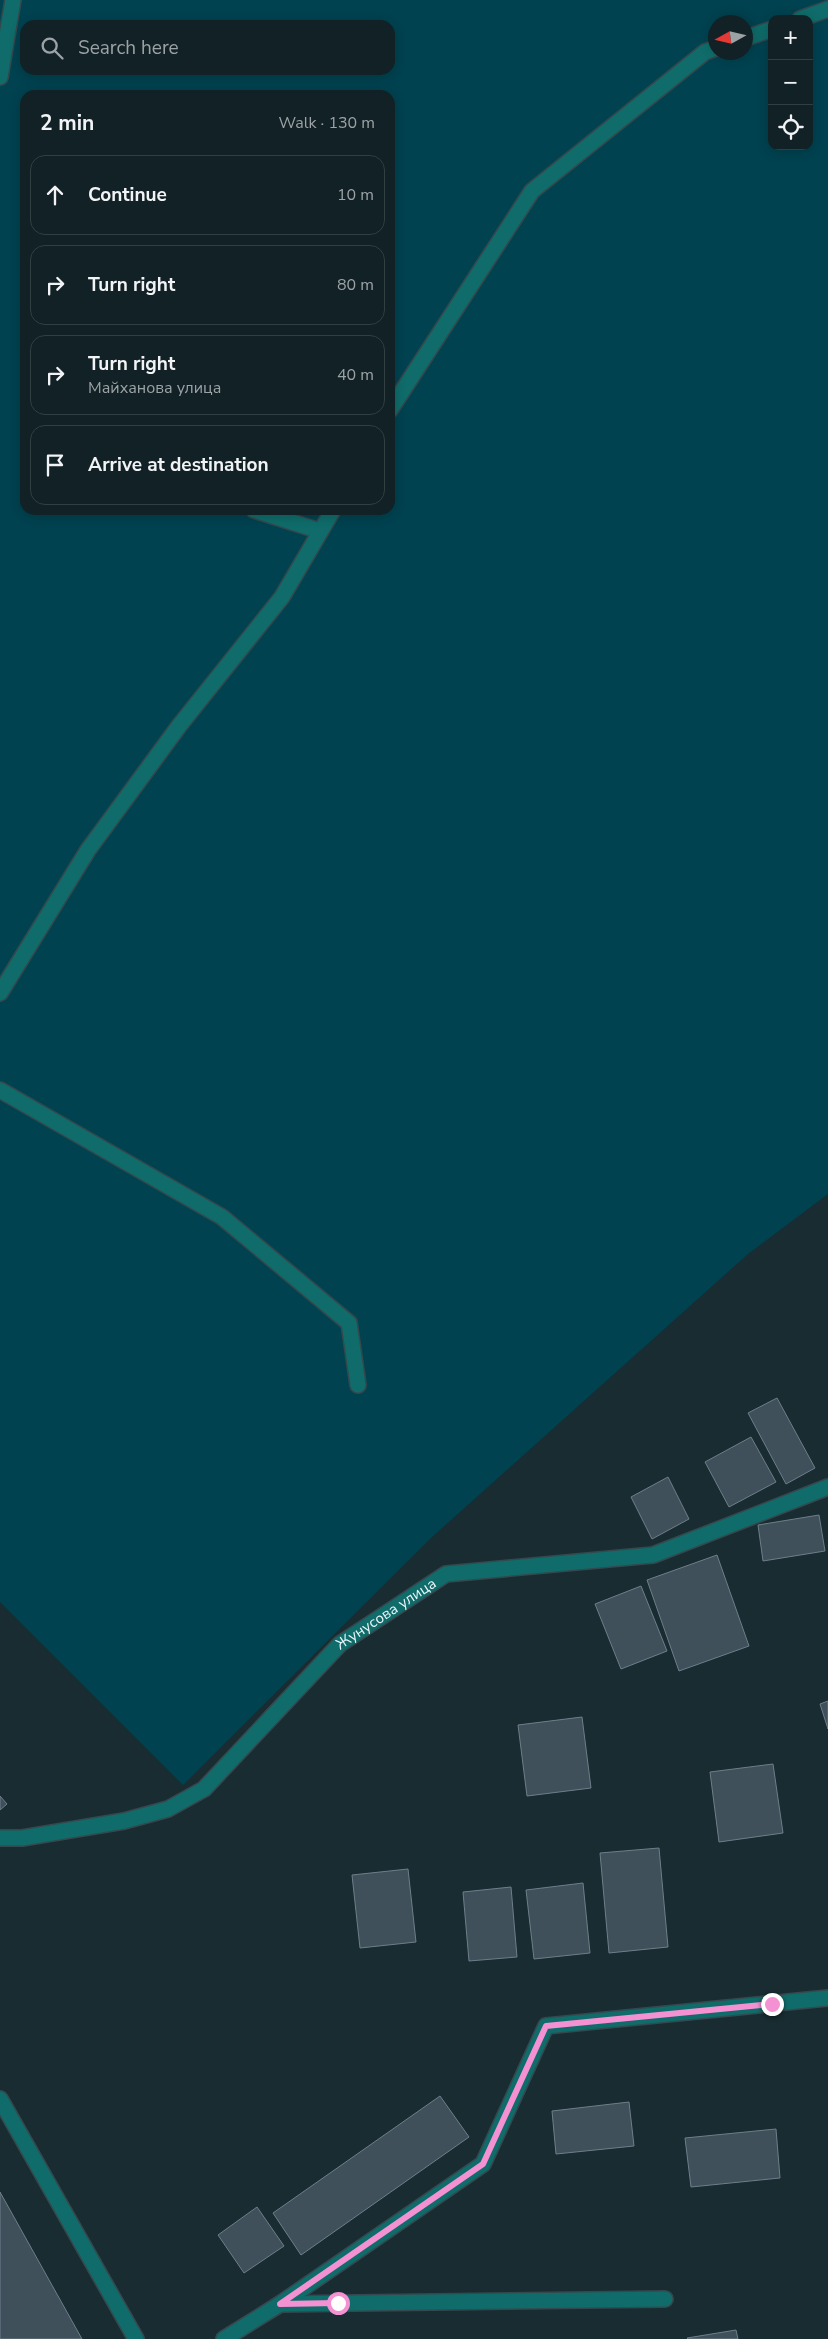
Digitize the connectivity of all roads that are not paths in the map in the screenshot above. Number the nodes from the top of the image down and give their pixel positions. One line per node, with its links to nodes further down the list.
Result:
1 (13, 0): 7 (street)
2 (828, 9): 3 (street)
3 (811, 15)
4 (768, 30): 5 (street)
5 (753, 36)
6 (708, 51): 8 (street)
7 (0, 77)
8 (395, 402)
9 (270, 515): 11 (street)
10 (330, 515): 11 (street)
11 (320, 531): 12 (street)
12 (0, 993)
13 (0, 1090): 14 (street)
14 (358, 1384)
15 (828, 1487): 16 (street, Жунусова улица)
16 (0, 1838)
17 (828, 1998): 20 (street)
18 (0, 2099): 21 (street)
19 (665, 2298): 20 (street)
20 (280, 2304): 22 (street)
21 (136, 2339)
22 (224, 2339)

